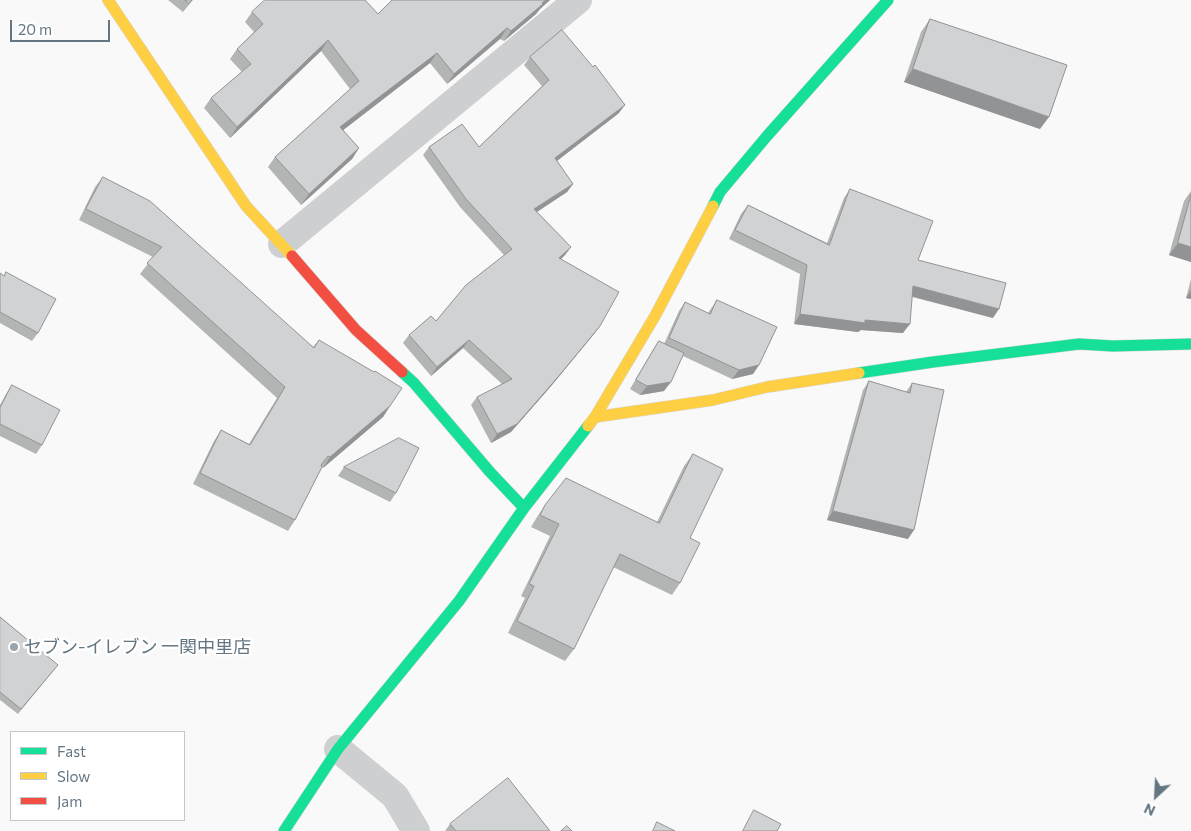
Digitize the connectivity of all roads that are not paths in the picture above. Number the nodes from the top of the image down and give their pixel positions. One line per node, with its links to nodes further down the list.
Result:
1 (108, 0): 4 (street)
2 (578, 0): 4 (street)
3 (888, 0): 6 (street)
4 (282, 244): 7 (street)
5 (1191, 344): 6 (street)
6 (595, 417): 7 (street)
7 (524, 508): 8 (street)
8 (338, 750): 9 (street); 10 (street)
9 (284, 831)
10 (416, 831)

